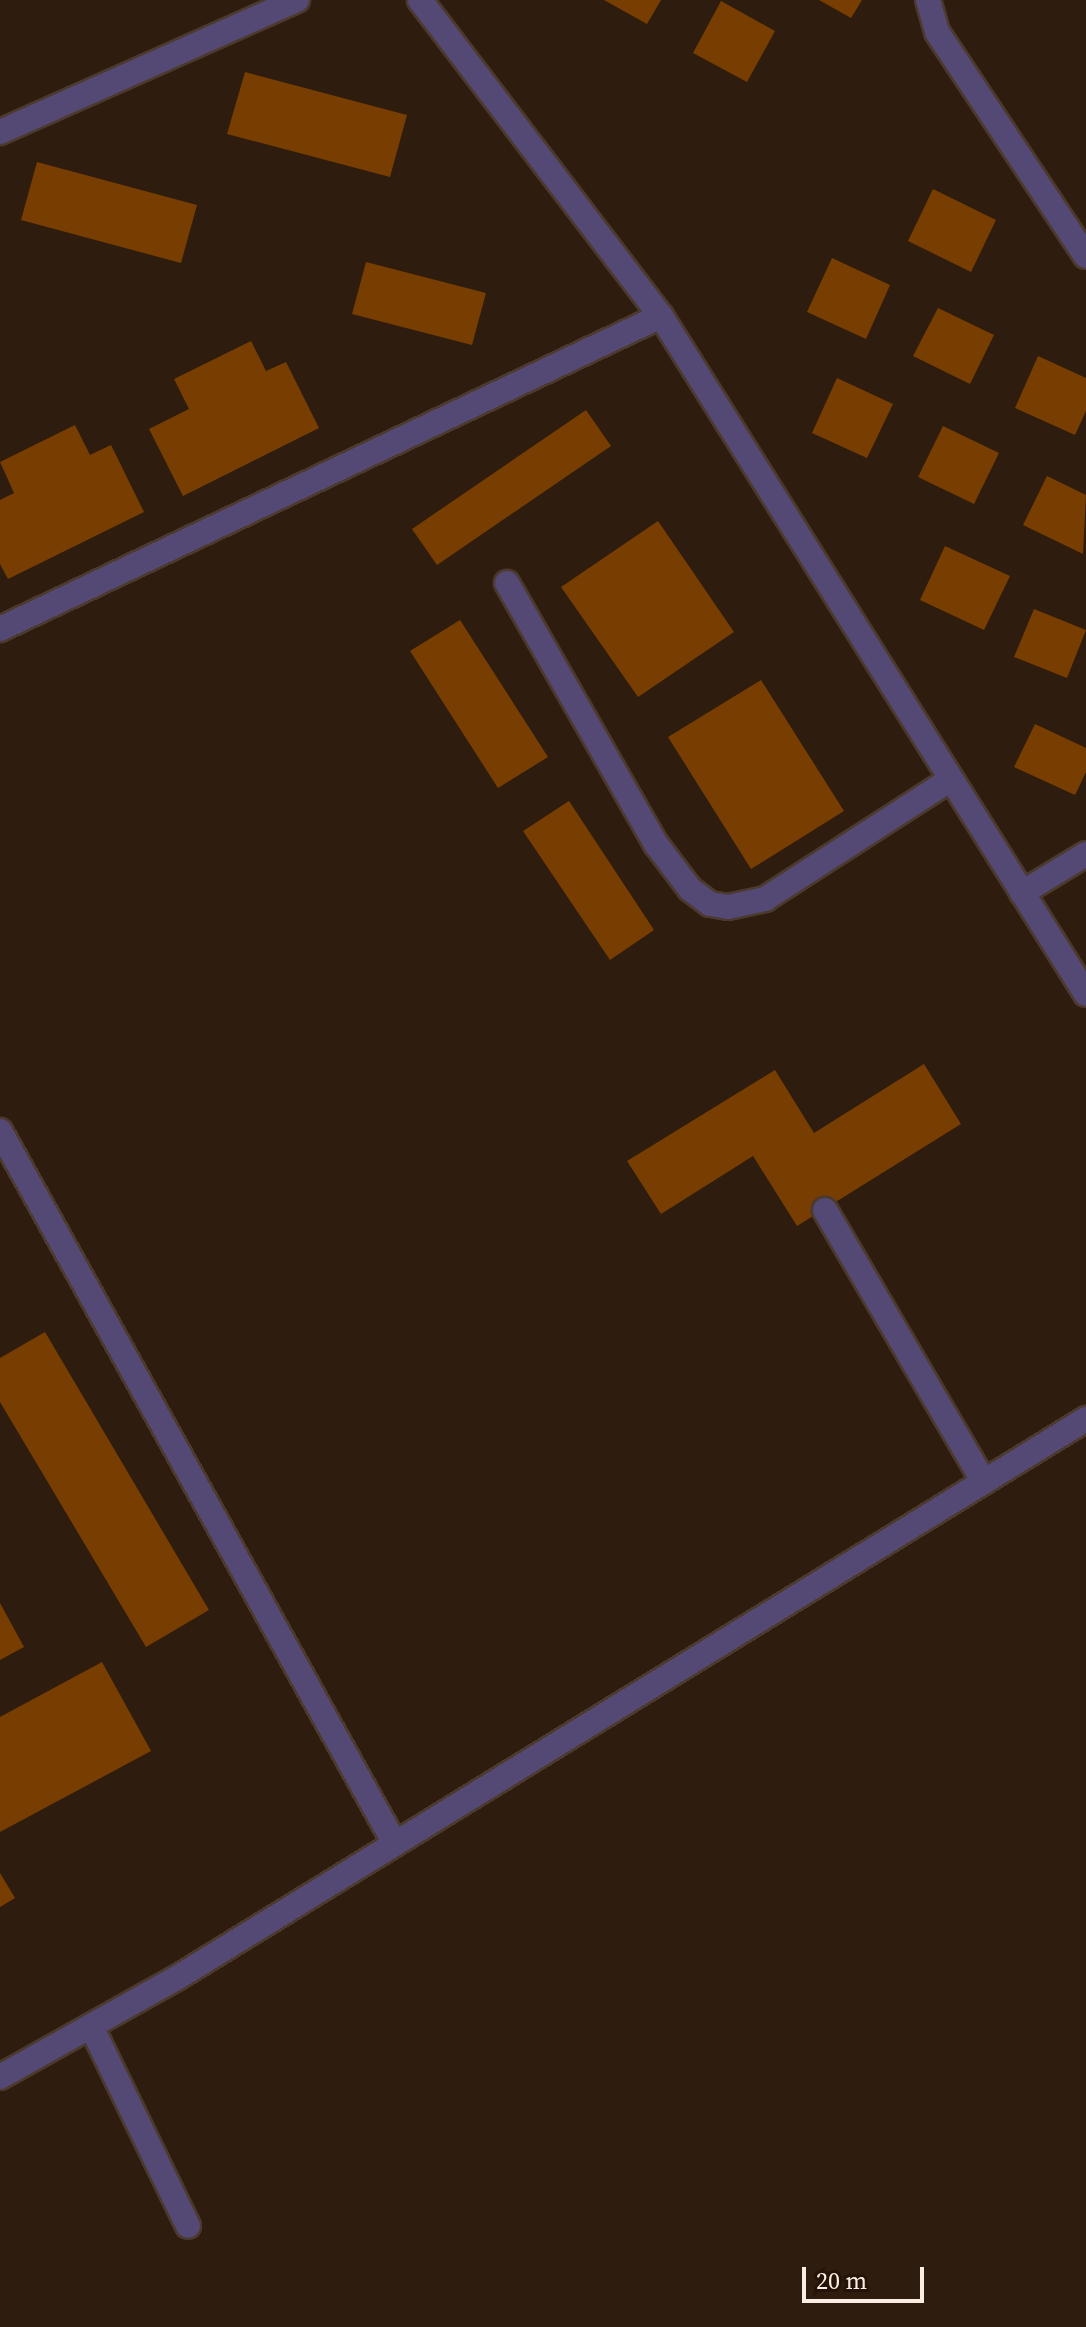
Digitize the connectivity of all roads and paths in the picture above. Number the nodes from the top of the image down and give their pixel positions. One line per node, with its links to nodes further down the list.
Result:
1 (297, 0): 4 (lane)
2 (420, 0): 6 (lane)
3 (928, 0): 5 (lane)
4 (0, 132)
5 (1086, 256)
6 (661, 316): 8 (lane); 9 (lane)
7 (507, 583): 9 (lane)
8 (0, 629)
9 (951, 779): 11 (lane)
10 (1086, 854): 11 (lane)
11 (1022, 893): 12 (lane)
12 (1086, 994)
13 (0, 1131): 17 (lane)
14 (825, 1210): 16 (lane)
15 (1086, 1419): 16 (lane)
16 (984, 1482): 17 (lane)
17 (395, 1844): 18 (lane)
18 (91, 2026): 19 (lane); 20 (lane)
19 (0, 2077)
20 (188, 2226)

